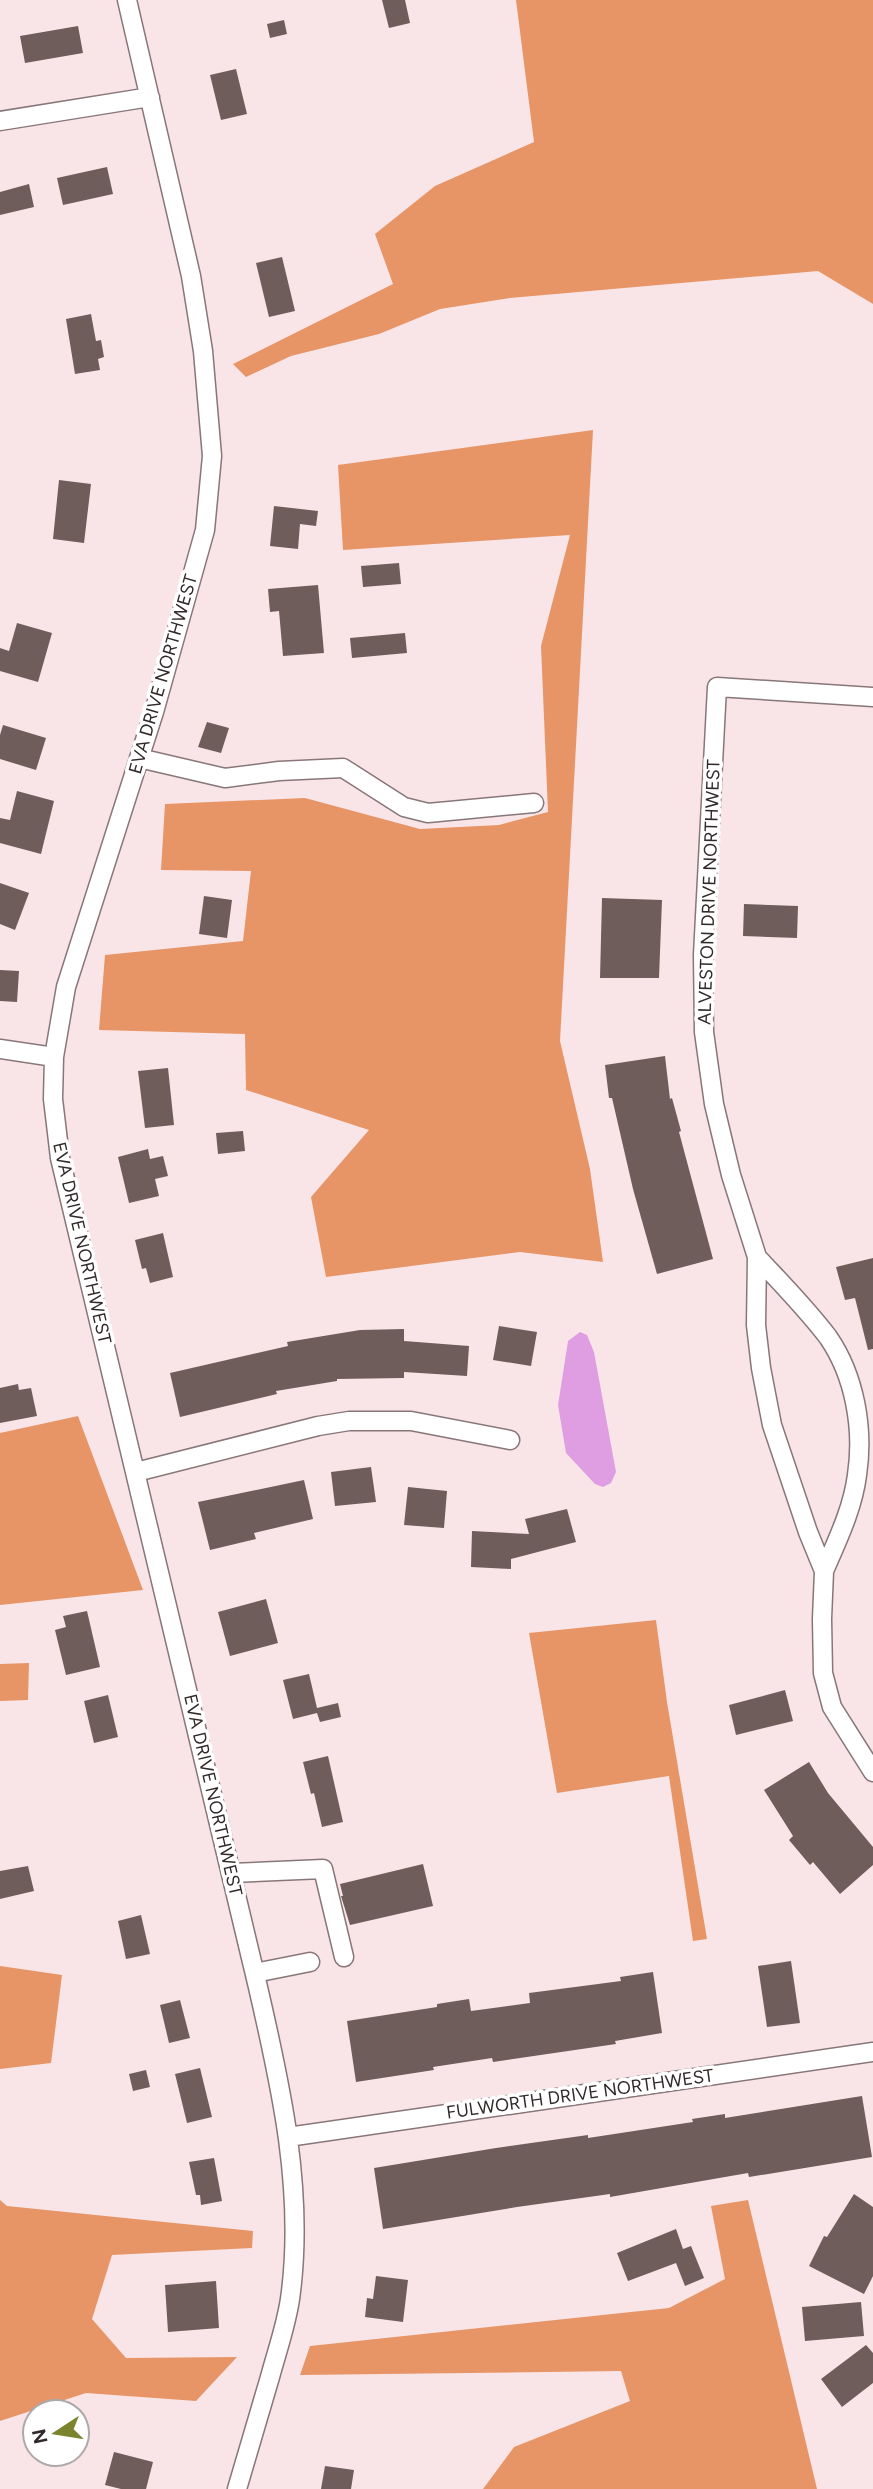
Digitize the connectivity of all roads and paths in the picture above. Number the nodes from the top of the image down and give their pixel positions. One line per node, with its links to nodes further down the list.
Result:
1 (127, 0): 2 (street, EVA DRIVE NORTHWEST)
2 (150, 97): 3 (street); 5 (street, EVA DRIVE NORTHWEST)
3 (0, 121)
4 (873, 697): 9 (street, ALVESTON DRIVE NORTHWEST)
5 (139, 758): 6 (street); 8 (street, EVA DRIVE NORTHWEST)
6 (534, 803)
7 (0, 1049): 8 (street)
8 (54, 1057): 11 (street, EVA DRIVE NORTHWEST)
9 (757, 1257): 12 (street, ALVESTON DRIVE NORTHWEST); 12 (street, ALVESTON DRIVE NORTHWEST)
10 (510, 1440): 11 (street)
11 (136, 1472): 14 (street, EVA DRIVE NORTHWEST)
12 (824, 1571): 13 (street, ALVESTON DRIVE NORTHWEST)
13 (873, 1772)
14 (231, 1873): 15 (street); 17 (street, EVA DRIVE NORTHWEST)
15 (344, 1957)
16 (310, 1962): 17 (street)
17 (255, 1973): 19 (street, EVA DRIVE NORTHWEST)
18 (873, 2052): 19 (street, FULWORTH DRIVE NORTHWEST)
19 (288, 2137): 20 (street, EVA DRIVE NORTHWEST)
20 (237, 2489)

